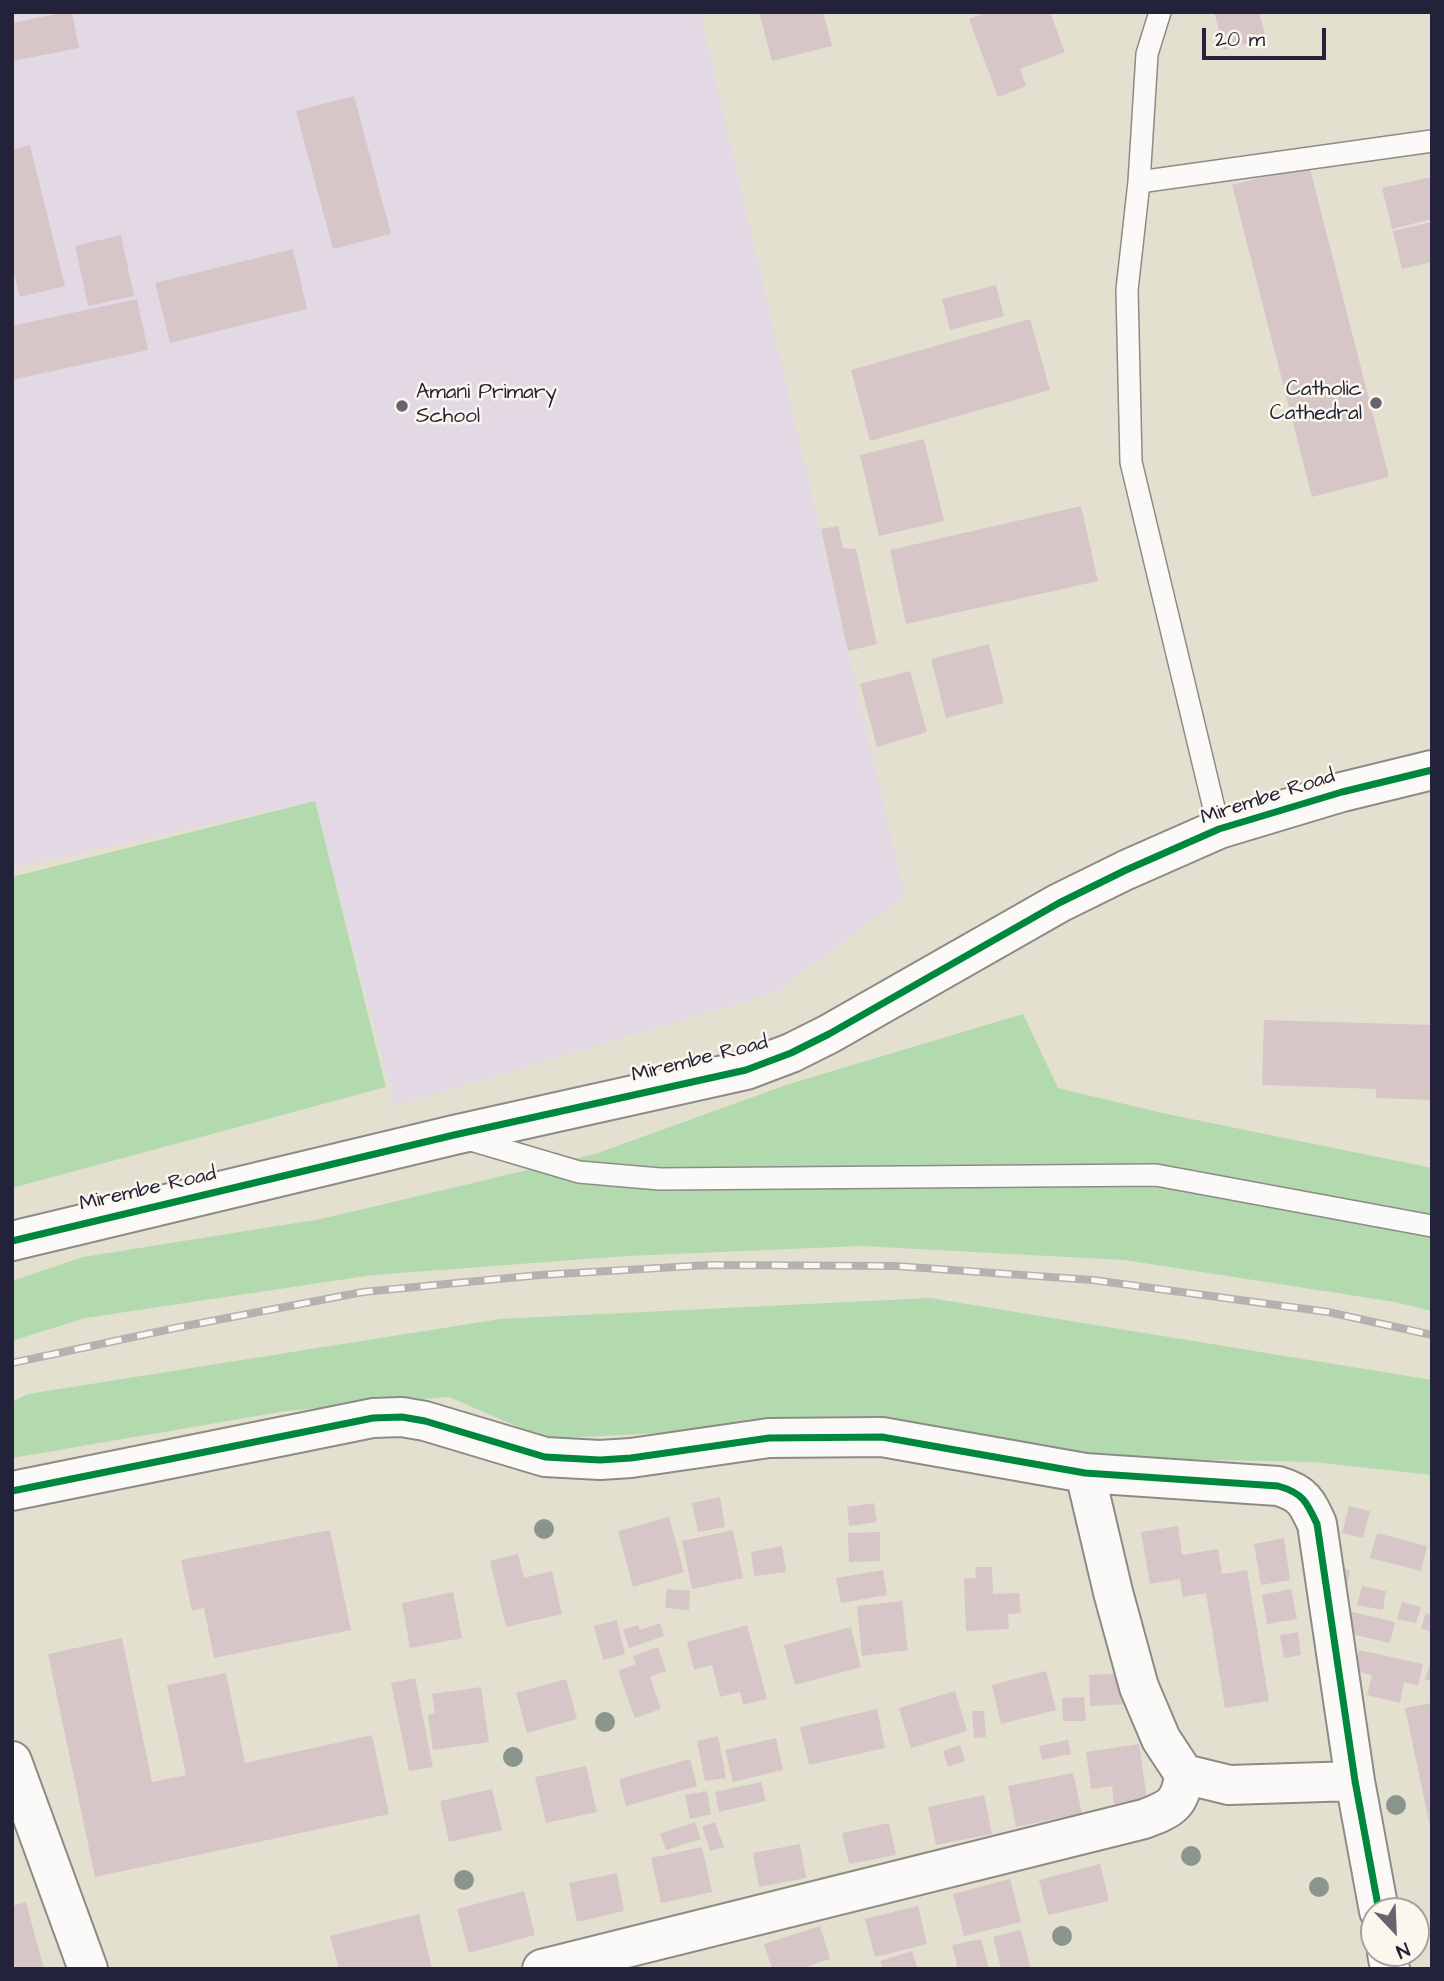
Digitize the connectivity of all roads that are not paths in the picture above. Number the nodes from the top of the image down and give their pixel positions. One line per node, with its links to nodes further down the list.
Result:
1 (1160, 12): 3 (lane)
2 (1432, 141): 3 (lane)
3 (1139, 182): 5 (lane)
4 (1432, 770): 5 (street, Mirembe Road)
5 (1219, 829): 6 (street, Mirembe Road)
6 (454, 1135): 7 (lane); 8 (street, Mirembe Road)
7 (1432, 1226)
8 (12, 1241)
9 (1085, 1473): 10 (street); 12 (street); 13 (street)
10 (12, 1491)
11 (12, 1761): 16 (street)
12 (1184, 1774): 13 (street); 15 (street)
13 (1355, 1781): 14 (street)
14 (1376, 1897)
15 (640, 1957): 17 (street)
16 (88, 1969)
17 (542, 1969)

